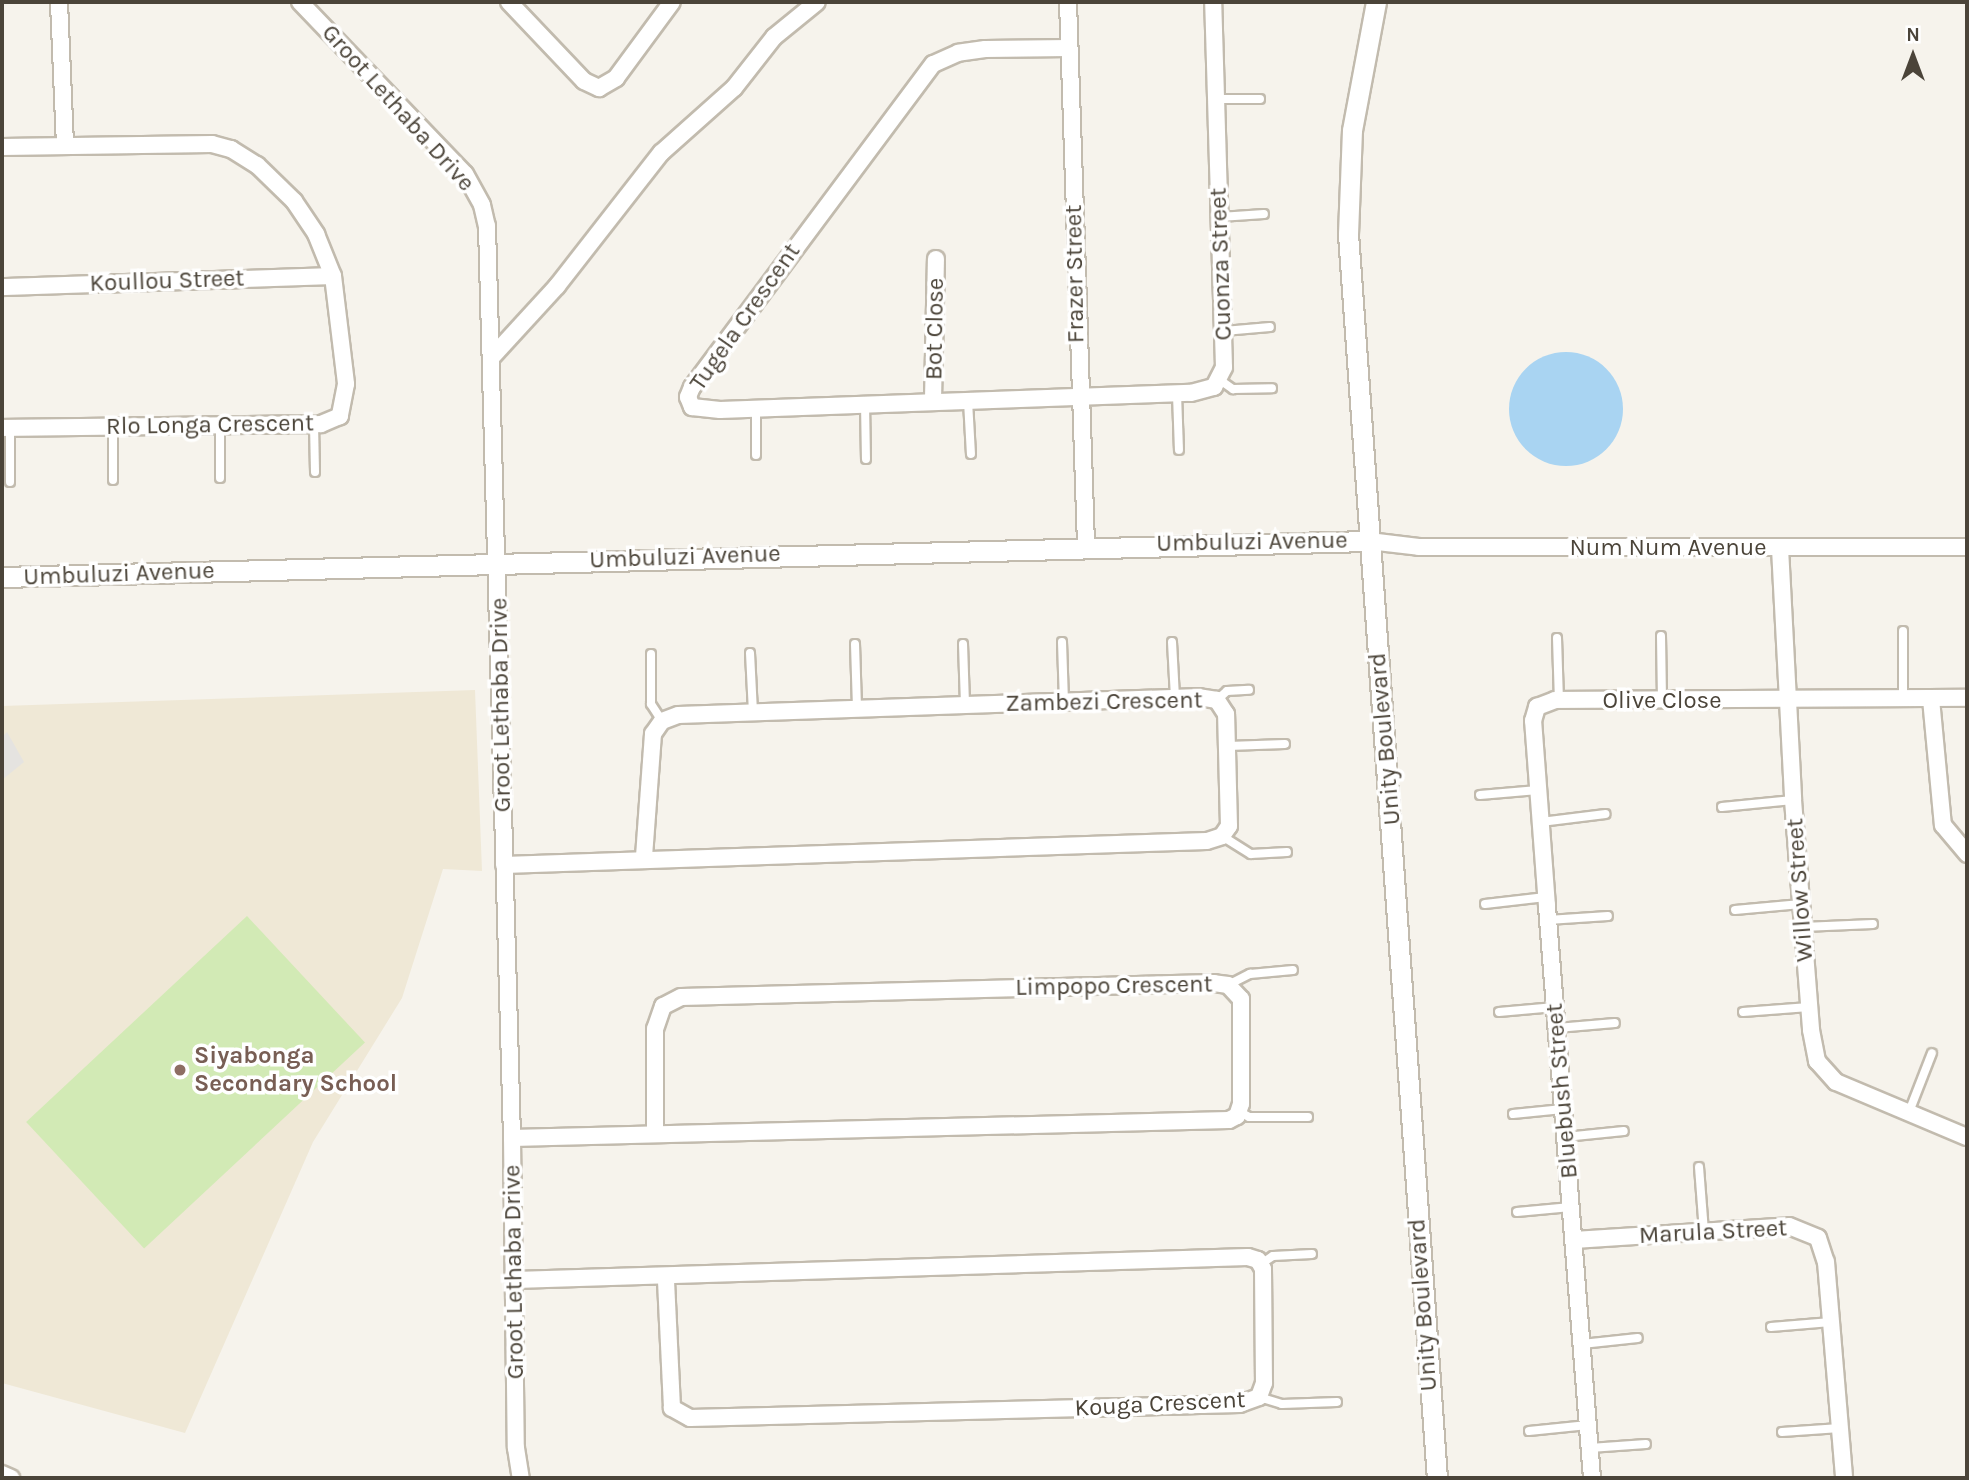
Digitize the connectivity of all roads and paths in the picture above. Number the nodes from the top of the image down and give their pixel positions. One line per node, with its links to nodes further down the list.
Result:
1 (59, 2): 12 (street)
2 (300, 2): 21 (street, Groot Lethaba Drive)
3 (509, 2): 4 (street)
4 (672, 2)
5 (817, 2): 21 (street)
6 (1068, 2): 9 (street, Frazer Street)
7 (1213, 2): 10 (street, Cuonza Street)
8 (1376, 2): 42 (street, Unity Boulevard)
9 (1069, 48): 25 (street, Frazer Street); 29 (street, Tugela Crescent)
10 (1216, 99): 11 (lane); 15 (street, Cuonza Street)
11 (1260, 99)
12 (65, 144): 13 (street, Rlo Longa Crescent); 17 (street, Rlo Longa Crescent)
13 (2, 147)
14 (1264, 214): 15 (lane)
15 (1220, 217): 20 (street, Cuonza Street)
16 (936, 259): 27 (street, Bot Close)
17 (333, 276): 18 (street, Koullou Street); 30 (street, Rlo Longa Crescent)
18 (2, 287)
19 (1270, 327): 20 (lane)
20 (1224, 331): 22 (street, Cuonza Street)
21 (492, 357): 46 (street, Groot Lethaba Drive)
22 (1220, 380): 23 (lane); 24 (street)
23 (1272, 388)
24 (1177, 393): 25 (street); 34 (lane)
25 (1078, 395): 26 (street, Tugela Crescent); 43 (street, Frazer Street)
26 (967, 399): 27 (street, Tugela Crescent); 35 (lane)
27 (933, 400): 28 (street, Tugela Crescent)
28 (865, 403): 29 (street, Tugela Crescent); 37 (lane)
29 (756, 408): 36 (lane)
30 (314, 424): 31 (street, Rlo Longa Crescent); 38 (lane)
31 (220, 425): 32 (street, Rlo Longa Crescent); 39 (lane)
32 (113, 426): 33 (street, Rlo Longa Crescent); 40 (lane)
33 (6, 428): 41 (lane)
34 (1180, 450)
35 (971, 454)
36 (756, 455)
37 (866, 459)
38 (315, 472)
39 (220, 478)
40 (113, 480)
41 (10, 482)
42 (1369, 541): 43 (street, Umbuluzi Avenue); 45 (street, Num Num Avenue); 136 (street, Unity Boulevard)
43 (1086, 545): 46 (street, Umbuluzi Avenue)
44 (1967, 547): 45 (street, Num Num Avenue)
45 (1780, 548): 65 (street, Willow Street)
46 (498, 563): 47 (street, Umbuluzi Avenue); 84 (street, Groot Lethaba Drive)
47 (2, 577)
48 (1903, 631): 60 (lane)
49 (1661, 636): 64 (lane)
50 (1557, 638): 63 (lane)
51 (1062, 642): 66 (lane)
52 (1172, 642): 58 (lane)
53 (855, 644): 69 (lane)
54 (963, 644): 67 (lane)
55 (750, 653): 70 (lane)
56 (651, 654): 71 (lane)
57 (1250, 690): 62 (lane)
58 (1175, 698): 62 (street, Zambezi Crescent); 66 (street, Zambezi Crescent)
59 (1967, 698): 61 (street, Olive Close)
60 (1903, 699): 61 (street, Olive Close); 65 (street, Olive Close)
61 (1931, 699): 82 (street)
62 (1217, 700): 73 (street, Zambezi Crescent)
63 (1559, 700): 64 (street, Olive Close); 68 (street, Olive Close)
64 (1662, 701): 65 (street, Olive Close)
65 (1786, 701): 76 (street, Willow Street)
66 (1064, 702): 67 (street, Zambezi Crescent)
67 (965, 705): 69 (street, Zambezi Crescent)
68 (1540, 705): 74 (street, Bluebush Street)
69 (857, 709): 70 (street, Zambezi Crescent)
70 (753, 712): 71 (street, Zambezi Crescent)
71 (662, 722): 83 (street)
72 (1285, 744): 73 (lane)
73 (1228, 746): 80 (street, Zambezi Crescent)
74 (1538, 790): 75 (lane); 79 (street, Bluebush Street)
75 (1480, 795)
76 (1793, 800): 77 (lane); 87 (street, Willow Street)
77 (1722, 807)
78 (1606, 814): 79 (lane)
79 (1541, 822): 85 (street, Bluebush Street)
80 (1222, 836): 81 (lane); 83 (street)
81 (1287, 852)
82 (1967, 854)
83 (644, 856): 84 (street)
84 (504, 864): 111 (street, Groot Lethaba Drive)
85 (1546, 897): 86 (lane); 90 (street, Bluebush Street)
86 (1485, 904)
87 (1801, 904): 88 (lane); 92 (street, Willow Street)
88 (1735, 910)
89 (1608, 916): 90 (lane)
90 (1548, 919): 95 (street, Bluebush Street)
91 (1872, 925): 92 (lane)
92 (1803, 927): 96 (street, Willow Street)
93 (1293, 970): 94 (lane)
94 (1228, 985): 103 (street, Limpopo Crescent); 108 (street, Limpopo Crescent)
95 (1555, 1007): 97 (lane); 100 (street, Bluebush Street)
96 (1809, 1007): 98 (lane); 104 (street, Willow Street)
97 (1499, 1012)
98 (1743, 1012)
99 (1615, 1023): 100 (lane)
100 (1557, 1028): 102 (street, Bluebush Street)
101 (1932, 1053): 104 (lane)
102 (1563, 1109): 105 (lane); 109 (street, Bluebush Street)
103 (1240, 1112): 106 (lane); 108 (street)
104 (1909, 1112): 110 (street, Willow Street)
105 (1513, 1114)
106 (1308, 1117)
107 (1624, 1131): 109 (lane)
108 (655, 1134): 111 (street)
109 (1565, 1137): 113 (street, Bluebush Street)
110 (1967, 1137)
111 (512, 1138): 120 (street, Groot Lethaba Drive)
112 (1699, 1167): 115 (lane)
113 (1571, 1207): 114 (lane); 116 (street, Bluebush Street)
114 (1517, 1212)
115 (1704, 1232): 116 (street, Marula Street); 121 (street, Marula Street)
116 (1574, 1240): 124 (street, Bluebush Street)
117 (1312, 1254): 118 (lane)
118 (1261, 1264): 119 (street); 125 (street, Kouga Crescent)
119 (666, 1279): 120 (street); 125 (street, Kouga Crescent)
120 (515, 1280): 135 (street, Groot Lethaba Drive)
121 (1831, 1322): 122 (lane); 128 (street, Marula Street)
122 (1771, 1327)
123 (1638, 1338): 124 (lane)
124 (1582, 1344): 127 (street, Bluebush Street)
125 (1259, 1397): 126 (lane)
126 (1337, 1402)
127 (1588, 1425): 129 (lane); 132 (street, Bluebush Street)
128 (1840, 1428): 130 (lane); 138 (street, Marula Street)
129 (1529, 1431)
130 (1782, 1432)
131 (1646, 1444): 132 (lane)
132 (1590, 1448): 137 (street, Bluebush Street)
133 (2, 1474): 134 (street)
134 (11, 1478)
135 (521, 1478)
136 (1437, 1478)
137 (1592, 1478)
138 (1844, 1478)

